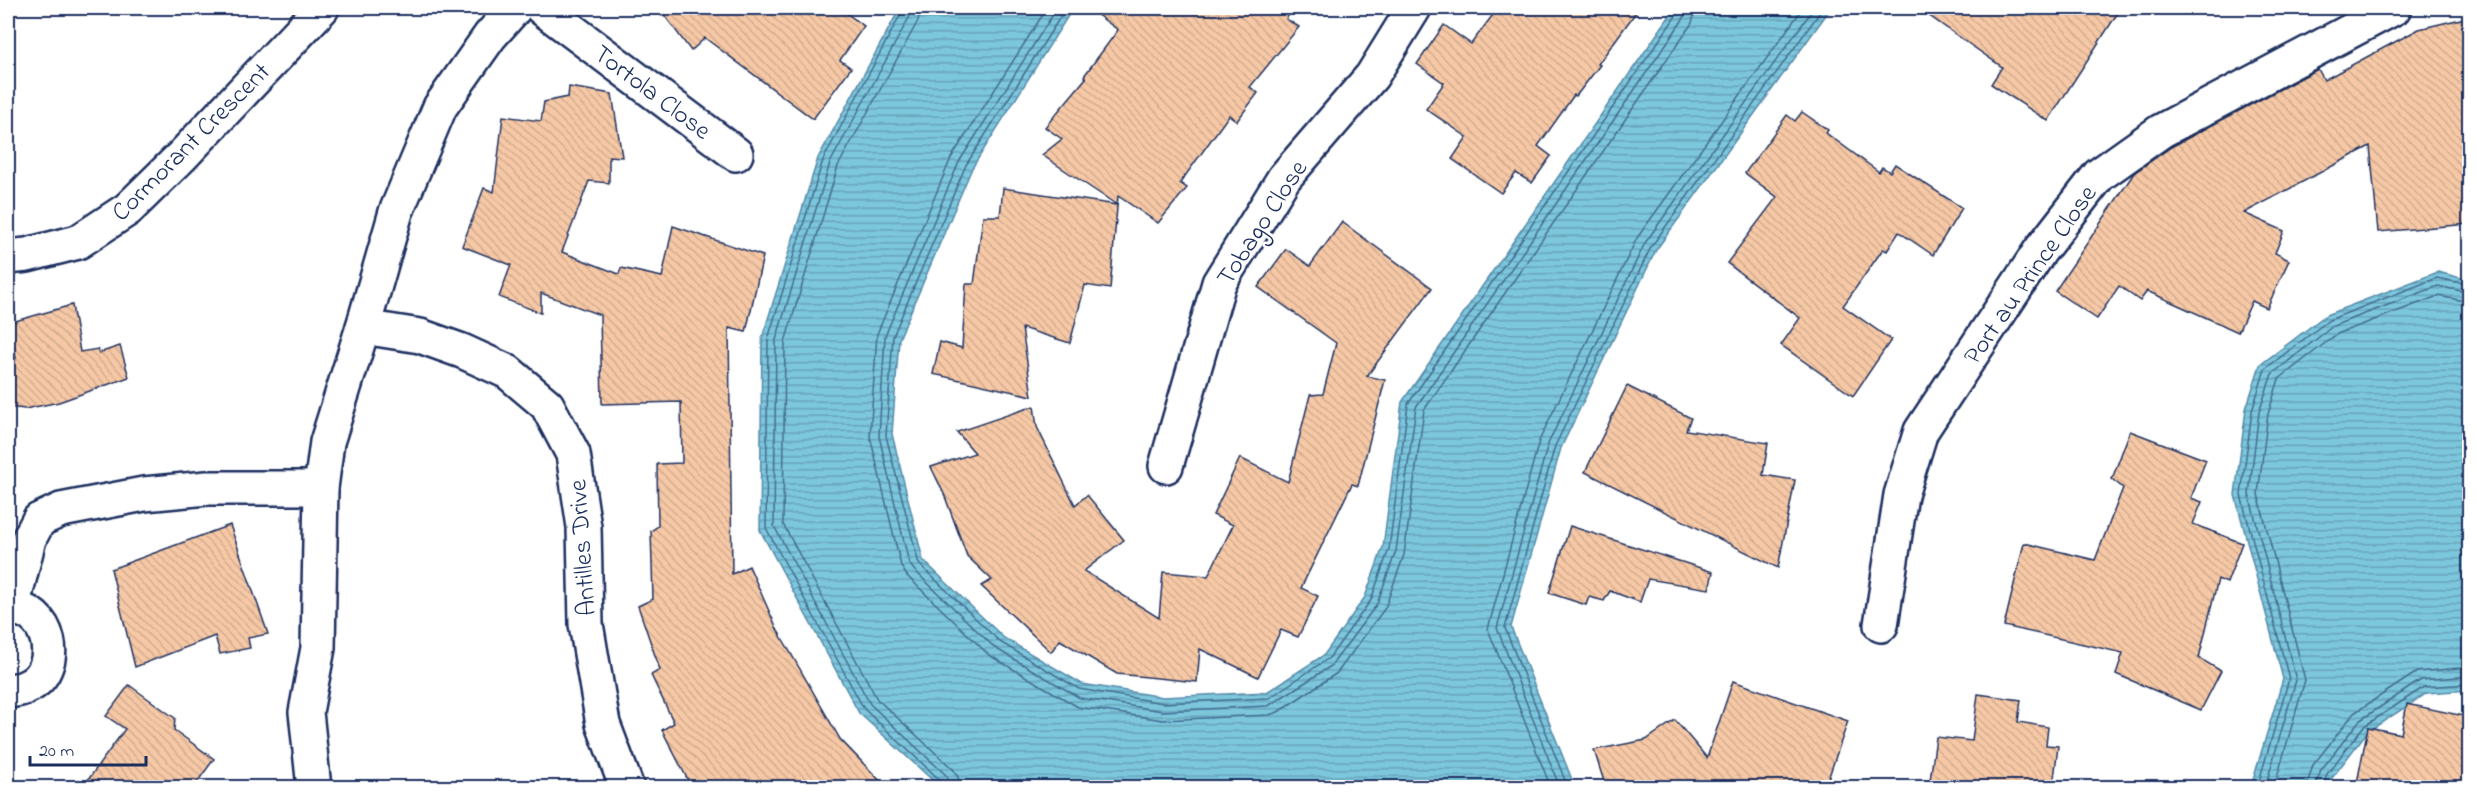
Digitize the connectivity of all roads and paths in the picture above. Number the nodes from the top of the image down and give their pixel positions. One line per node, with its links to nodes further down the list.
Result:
1 (322, 8): 7 (street, Cormorant Crescent)
2 (516, 8): 8 (street)
3 (542, 8): 6 (street, Tortola Close)
4 (1414, 8): 9 (street, Tobago Close)
5 (2394, 8): 12 (street, Port au Prince Close)
6 (736, 154)
7 (8, 257)
8 (363, 327): 10 (street); 15 (street, Antilles Drive)
9 (1166, 466)
10 (321, 488): 11 (street); 14 (street)
11 (10, 608): 13 (street)
12 (1881, 625)
13 (8, 691)
14 (314, 788)
15 (627, 788)

